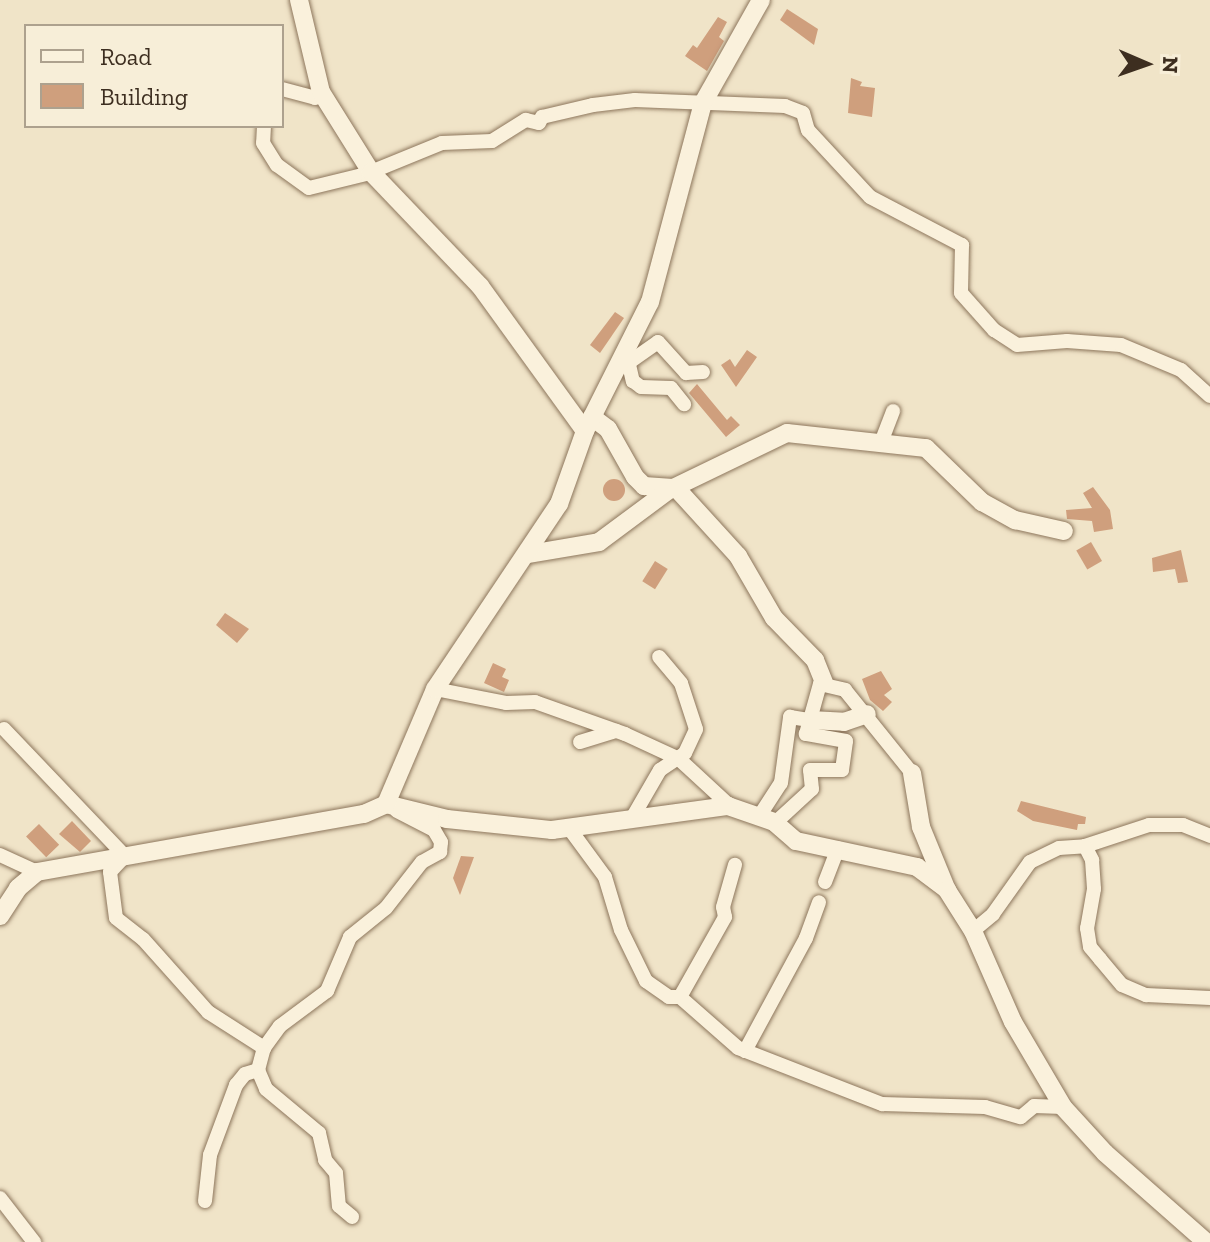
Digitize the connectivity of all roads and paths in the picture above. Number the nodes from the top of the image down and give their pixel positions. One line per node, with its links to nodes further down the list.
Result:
1 (299, 0): 4 (street)
2 (761, 0): 5 (street)
3 (284, 90): 4 (street)
4 (321, 92): 7 (street)
5 (703, 103): 7 (street); 8 (street); 10 (street)
6 (264, 128): 7 (street)
7 (371, 172): 13 (street)
8 (627, 357): 9 (street); 11 (street); 13 (street)
9 (703, 372)
10 (1210, 396)
11 (684, 404)
12 (893, 411): 14 (street)
13 (588, 424): 15 (street); 17 (street)
14 (882, 440): 15 (street); 16 (street)
15 (675, 488): 17 (street); 19 (street)
16 (1064, 531)
17 (529, 554): 20 (street)
18 (659, 657): 26 (street)
19 (824, 682): 21 (street); 22 (street)
20 (435, 689): 24 (street); 28 (street)
21 (867, 714): 22 (street); 27 (street)
22 (810, 720): 30 (street); 30 (street)
23 (4, 729): 37 (street)
24 (617, 731): 25 (street); 26 (street)
25 (580, 742)
26 (679, 759): 29 (street); 31 (street)
27 (912, 773): 41 (street)
28 (386, 804): 32 (street); 37 (street); 47 (street)
29 (731, 807): 30 (street); 31 (street)
30 (767, 819): 35 (street)
31 (631, 820): 32 (street)
32 (569, 828): 45 (street)
33 (1210, 836): 34 (street)
34 (1085, 846): 44 (street); 46 (street)
35 (838, 848): 40 (street); 41 (street)
36 (0, 855): 39 (street)
37 (125, 856): 39 (street); 47 (street)
38 (735, 865): 45 (street)
39 (37, 872): 43 (street)
40 (825, 882)
41 (947, 890): 44 (street)
42 (819, 902): 48 (street)
43 (0, 916)
44 (973, 931): 50 (street)
45 (680, 997): 48 (street)
46 (1210, 998)
47 (264, 1048): 49 (street)
48 (745, 1051): 50 (street)
49 (258, 1070): 52 (street); 53 (street)
50 (1063, 1107): 55 (street)
51 (0, 1198): 54 (street)
52 (205, 1201)
53 (352, 1217)
54 (34, 1242)
55 (1206, 1242)

